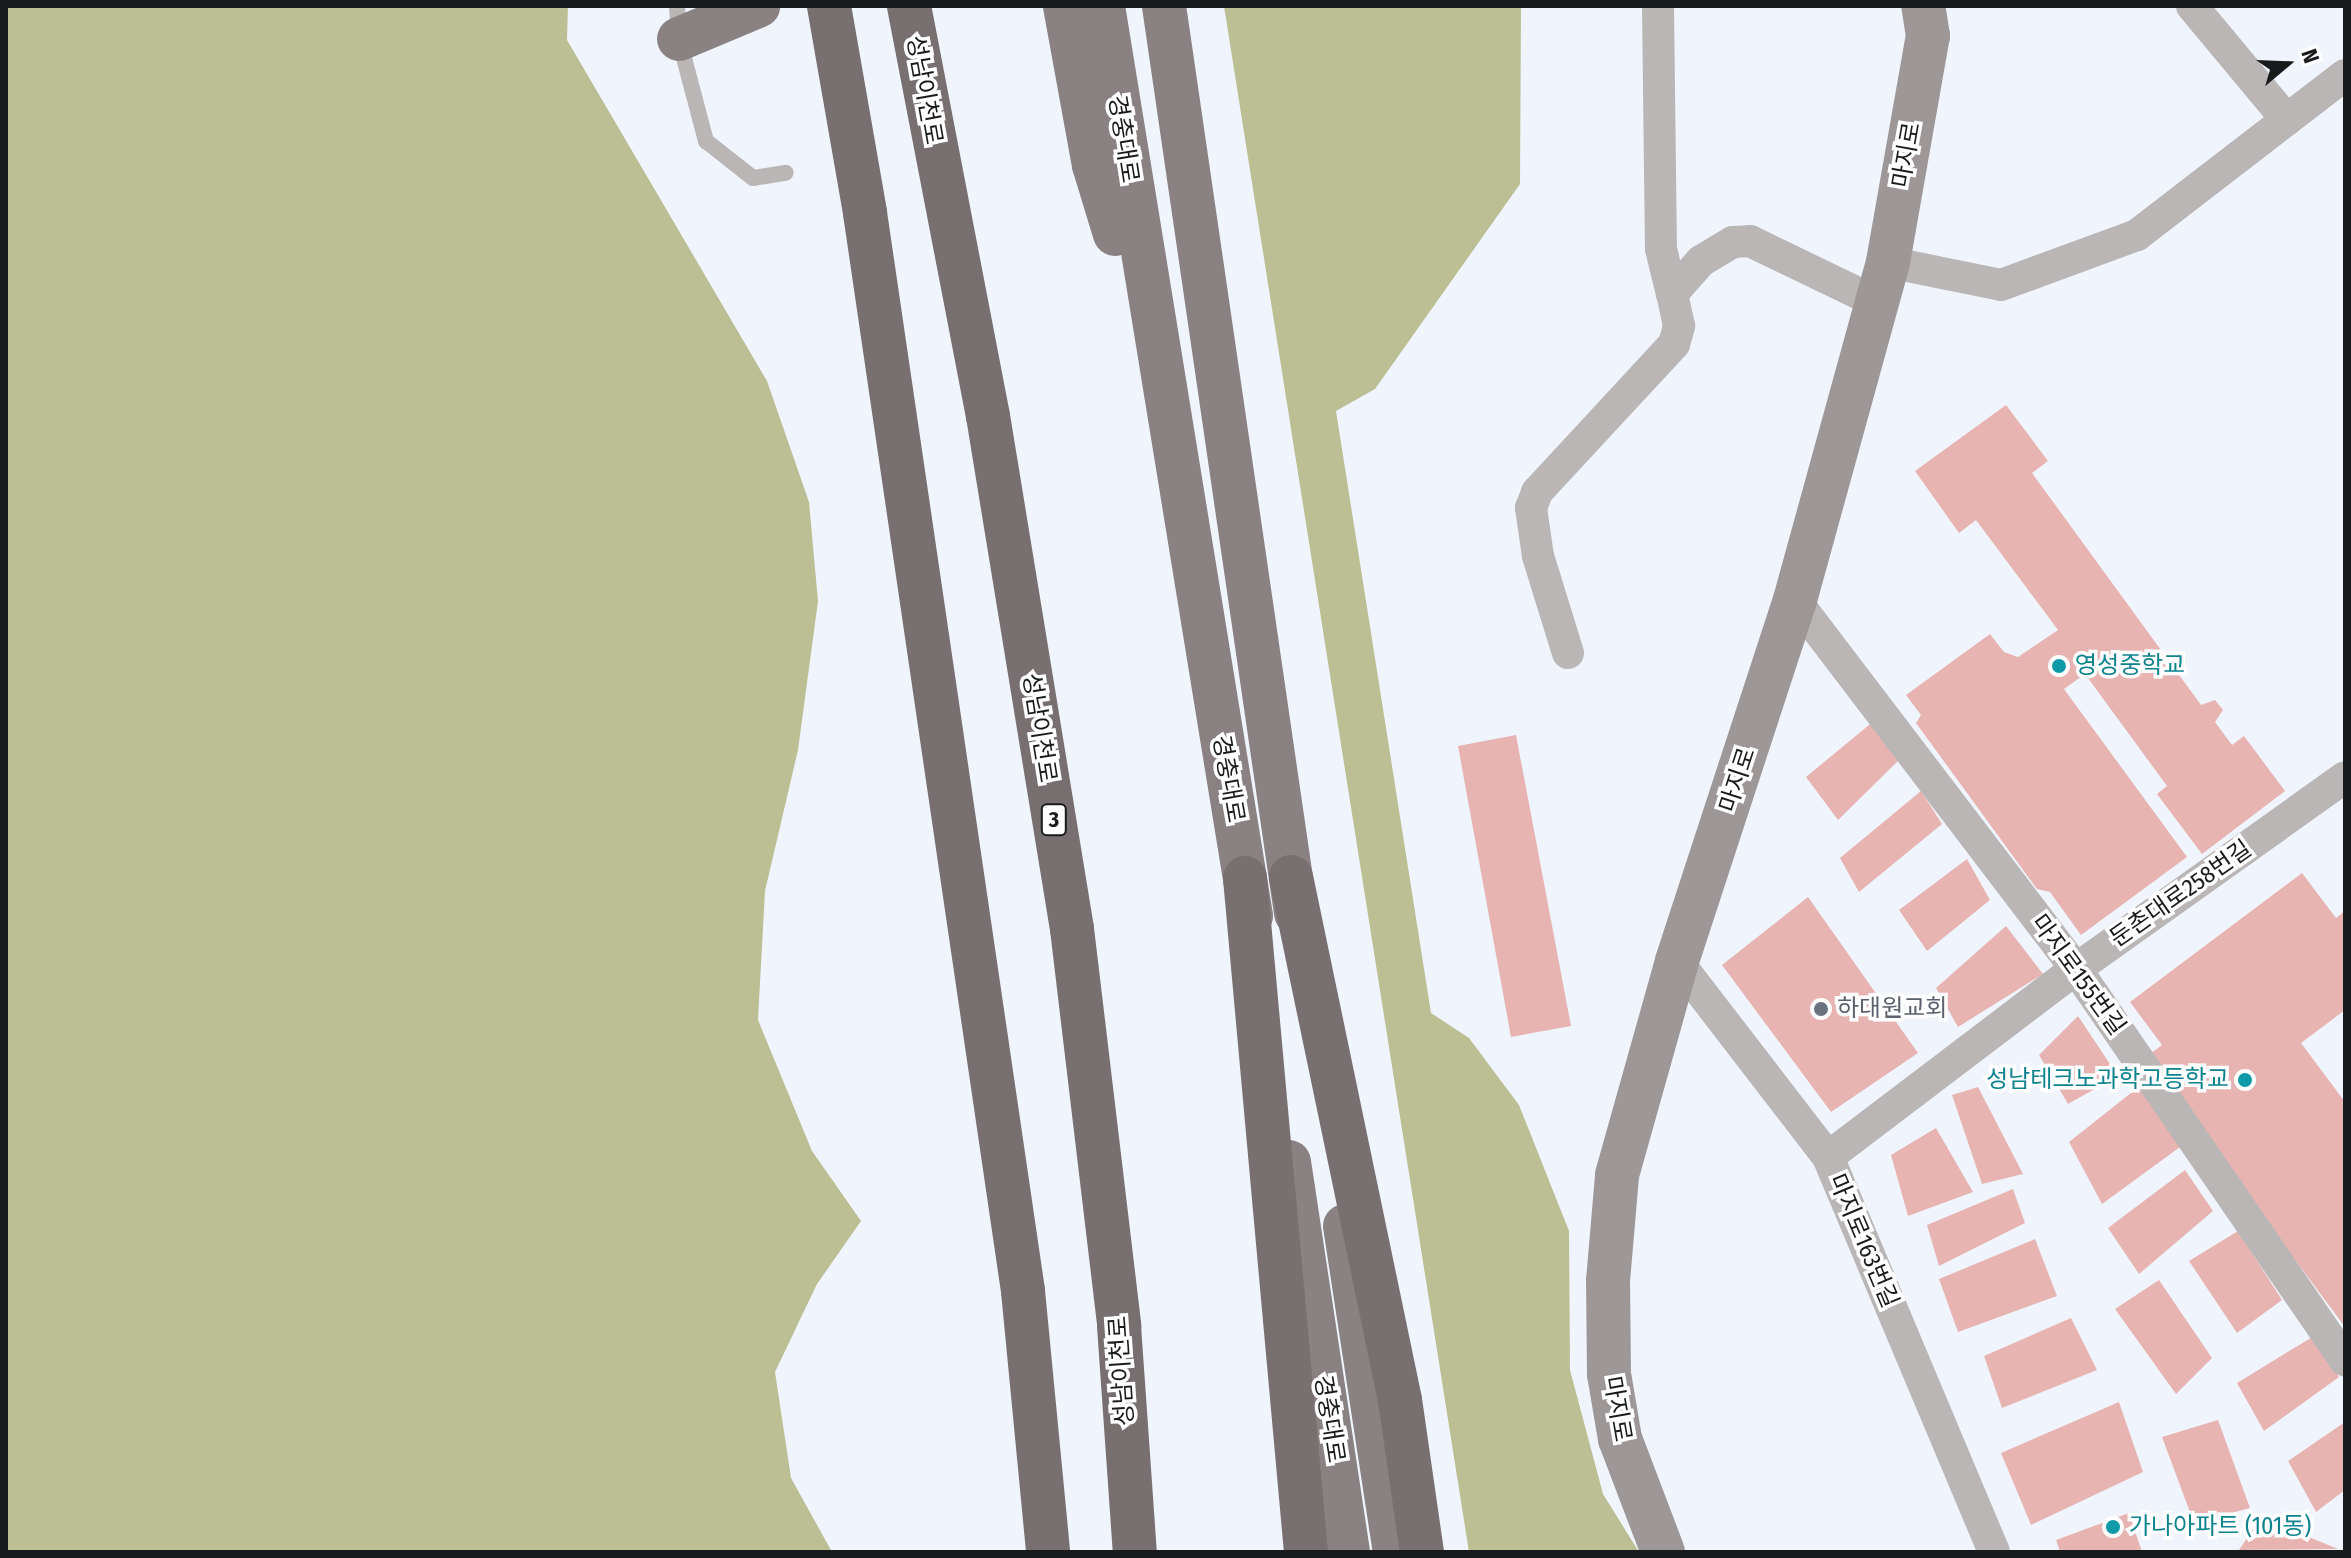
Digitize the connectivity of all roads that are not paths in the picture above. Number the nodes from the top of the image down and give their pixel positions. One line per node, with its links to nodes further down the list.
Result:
1 (758, 6): 10 (main road)
2 (829, 6): 26 (highway)
3 (909, 6): 27 (highway, 성남이천로 / 3)
4 (1065, 6): 16 (main road)
5 (1103, 6): 16 (main road, 경충대로)
6 (1164, 6): 20 (main road, 경충대로)
7 (1658, 6): 15 (street)
8 (1923, 6): 14 (main road, 마지로)
9 (2192, 6): 12 (street)
10 (678, 22): 13 (lane)
11 (2345, 75): 12 (street)
12 (2287, 120): 14 (street)
13 (786, 173)
14 (1882, 282): 15 (street); 17 (main road, 마지로)
15 (1672, 294): 18 (street)
16 (1160, 379): 21 (main road, 경충대로)
17 (1795, 600): 22 (main road, 마지로); 23 (street, 마지로155번길)
18 (1568, 653)
19 (2345, 777): 23 (street, 둔촌대로258번길)
20 (1291, 877): 30 (main road, 경충대로); 31 (highway)
21 (1245, 878): 28 (highway); 29 (main road, 경충대로)
22 (1677, 961): 24 (street, 마지로163번길); 32 (main road, 마지로)
23 (2076, 969): 24 (street, 둔촌대로258번길); 25 (street, 마지로155번길)
24 (1828, 1157): 33 (street, 마지로163번길)
25 (2345, 1360)
26 (1048, 1552)
27 (1135, 1552)
28 (1306, 1552)
29 (1348, 1552)
30 (1395, 1552)
31 (1422, 1552)
32 (1663, 1552)
33 (1994, 1552)

